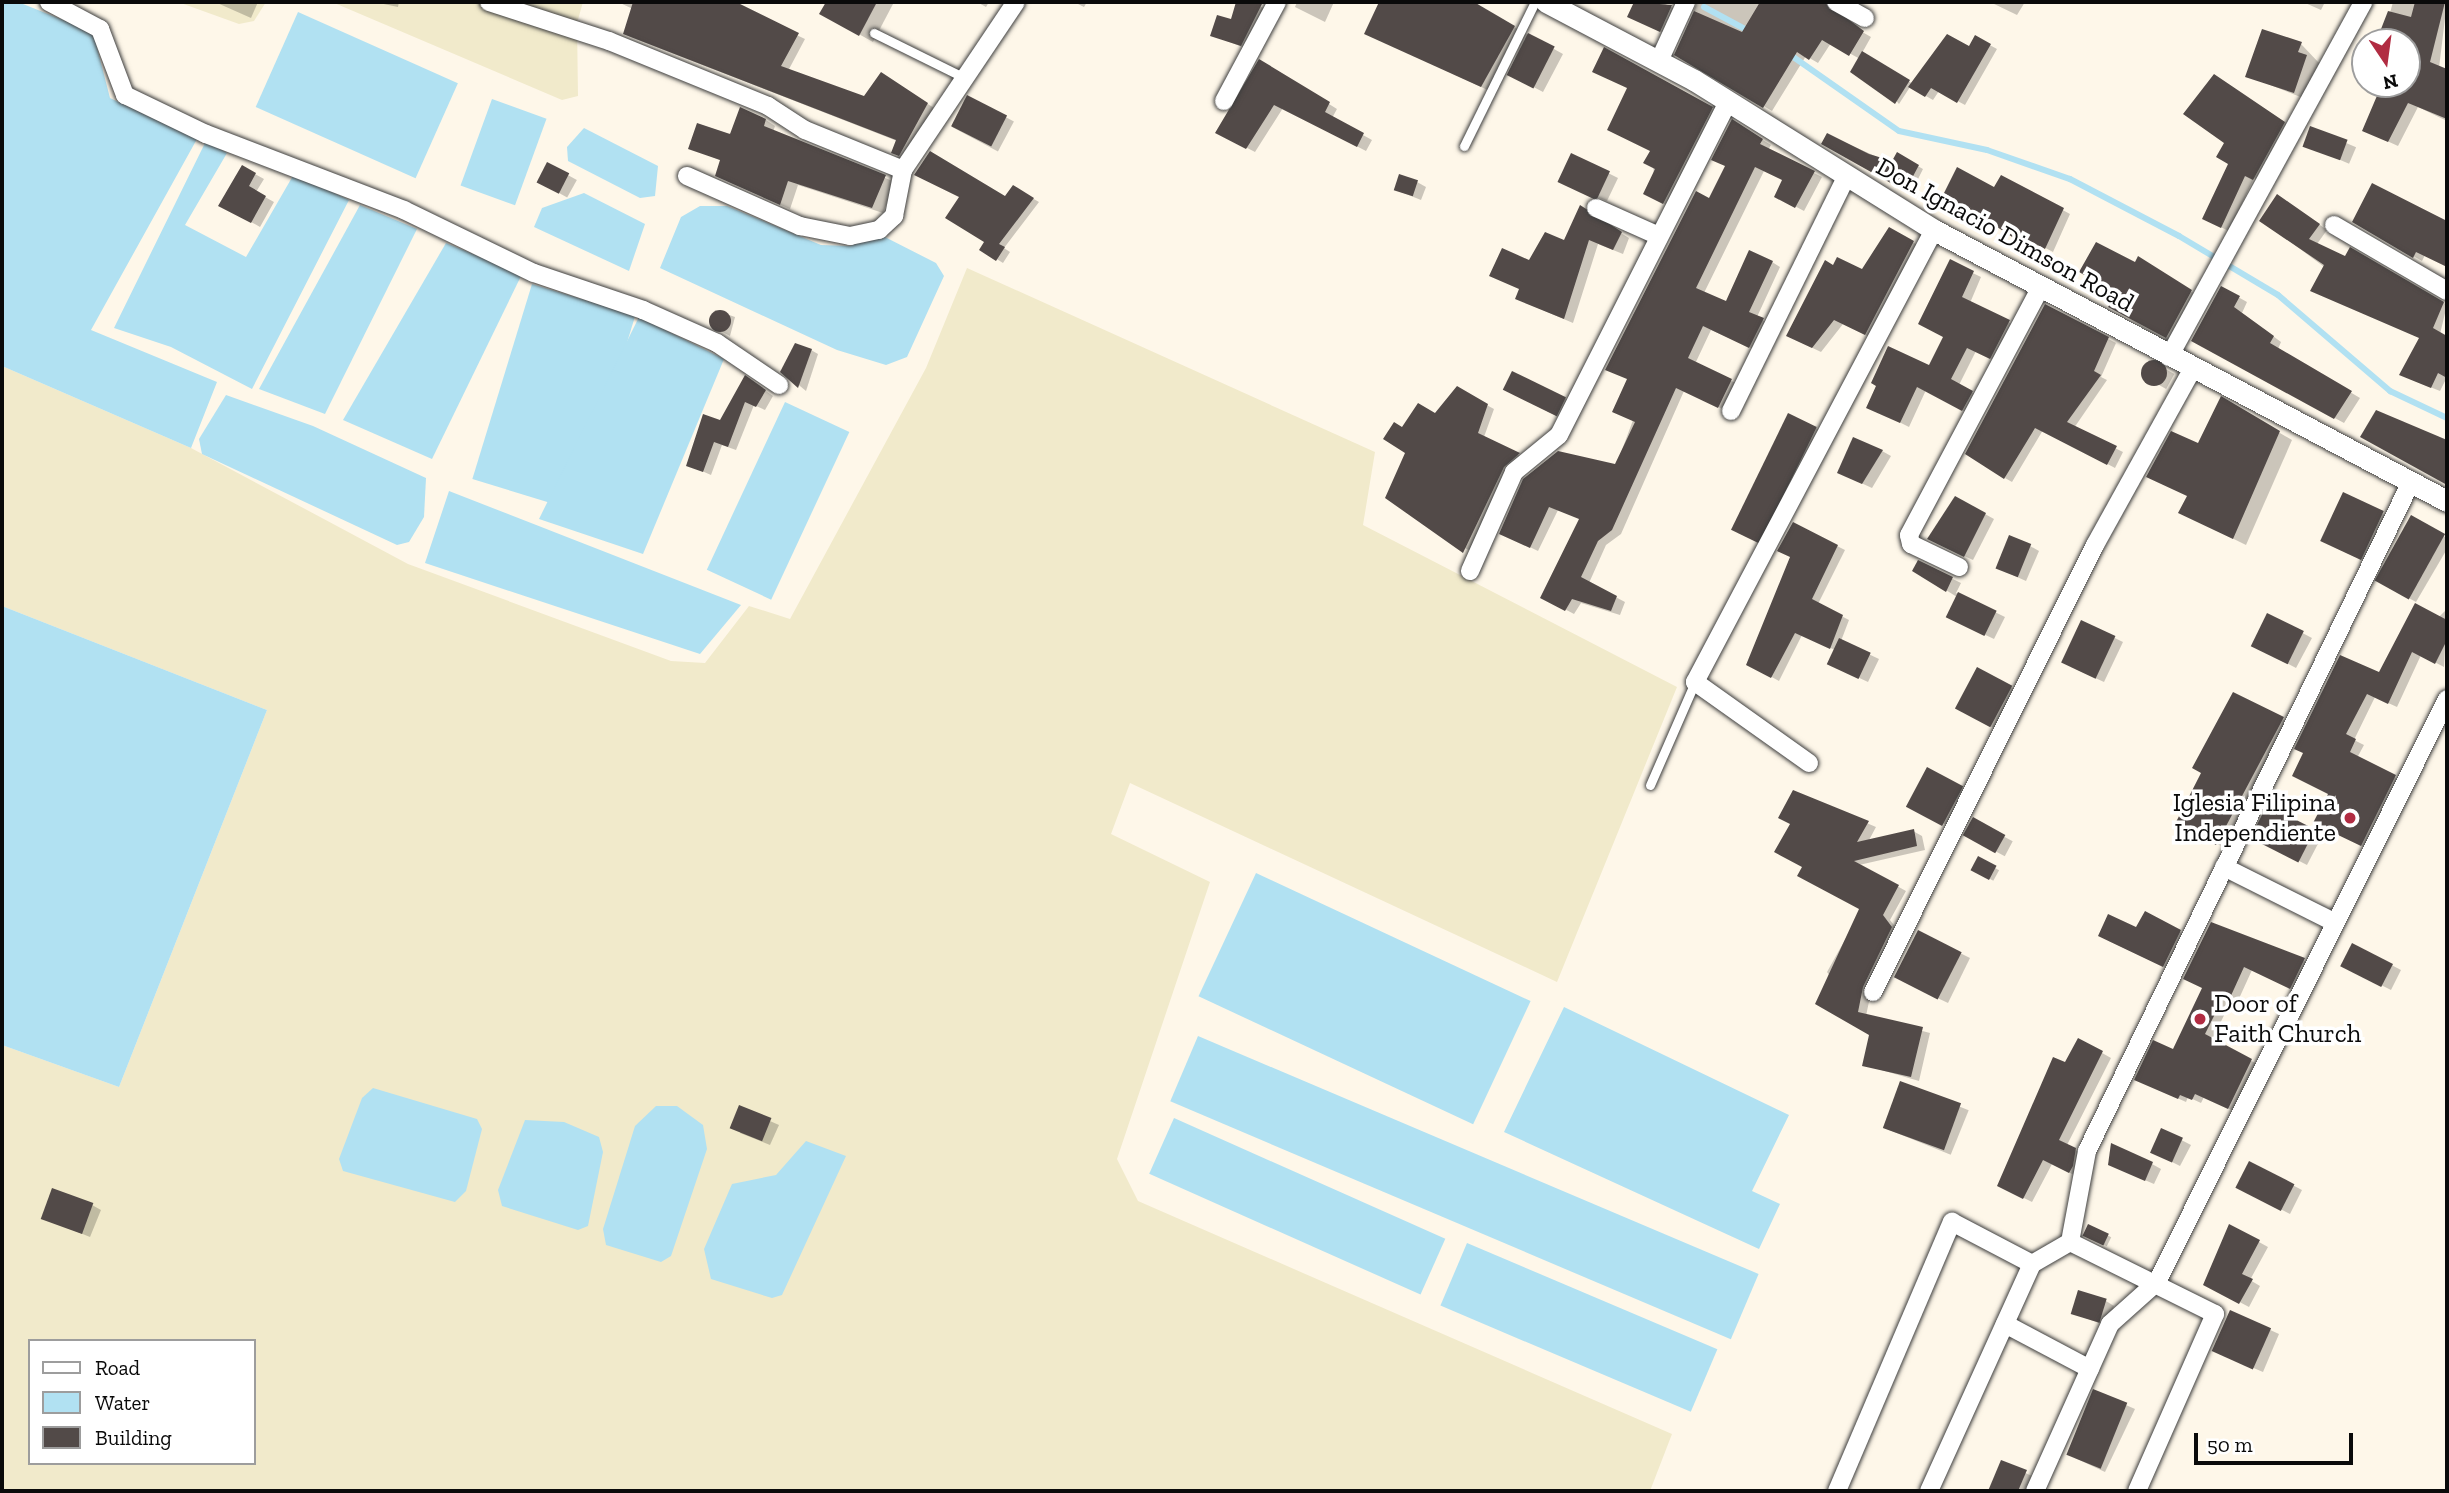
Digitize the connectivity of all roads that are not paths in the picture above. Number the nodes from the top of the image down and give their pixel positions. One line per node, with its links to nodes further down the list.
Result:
1 (49, 2): 28 (street)
2 (489, 2): 17 (street)
3 (1016, 2): 13 (street)
4 (1277, 2): 14 (street)
5 (1535, 2): 16 (lane)
6 (1546, 2): 12 (street, Don Ignacio Dimson Road)
7 (1686, 2): 12 (street)
8 (1836, 2): 10 (street)
9 (2363, 2): 26 (street)
10 (1865, 18)
11 (874, 33): 13 (lane)
12 (1659, 61): 15 (street, Don Ignacio Dimson Road)
13 (961, 76): 17 (street)
14 (1224, 101)
15 (1728, 102): 19 (street, Don Ignacio Dimson Road); 23 (street)
16 (1464, 146)
17 (903, 170): 18 (street)
18 (687, 176)
19 (1845, 179): 22 (street, Don Ignacio Dimson Road); 29 (street)
20 (1596, 208): 23 (street)
21 (2334, 225): 25 (street)
22 (1934, 230): 24 (street, Don Ignacio Dimson Road); 34 (street)
23 (1659, 236): 33 (street)
24 (2040, 287): 26 (street, Don Ignacio Dimson Road); 32 (street)
25 (2447, 291)
26 (2169, 357): 27 (street, Don Ignacio Dimson Road)
27 (2192, 370): 30 (street, Don Ignacio Dimson Road); 40 (street)
28 (779, 385)
29 (1731, 411)
30 (2410, 484): 31 (street, Don Ignacio Dimson Road); 38 (street)
31 (2447, 501)
32 (1959, 567)
33 (1470, 571)
34 (1695, 682): 36 (street); 37 (lane)
35 (2447, 699): 39 (street)
36 (1809, 763)
37 (1650, 785)
38 (2224, 867): 39 (street); 41 (street)
39 (2334, 922): 43 (street)
40 (1873, 992)
41 (2070, 1242): 42 (street); 43 (street)
42 (2032, 1264): 44 (street); 46 (street)
43 (2157, 1282): 45 (street); 49 (street)
44 (2005, 1324): 45 (street); 47 (street)
45 (2090, 1368): 48 (street)
46 (1837, 1491)
47 (1929, 1491)
48 (2035, 1491)
49 (2137, 1491)

